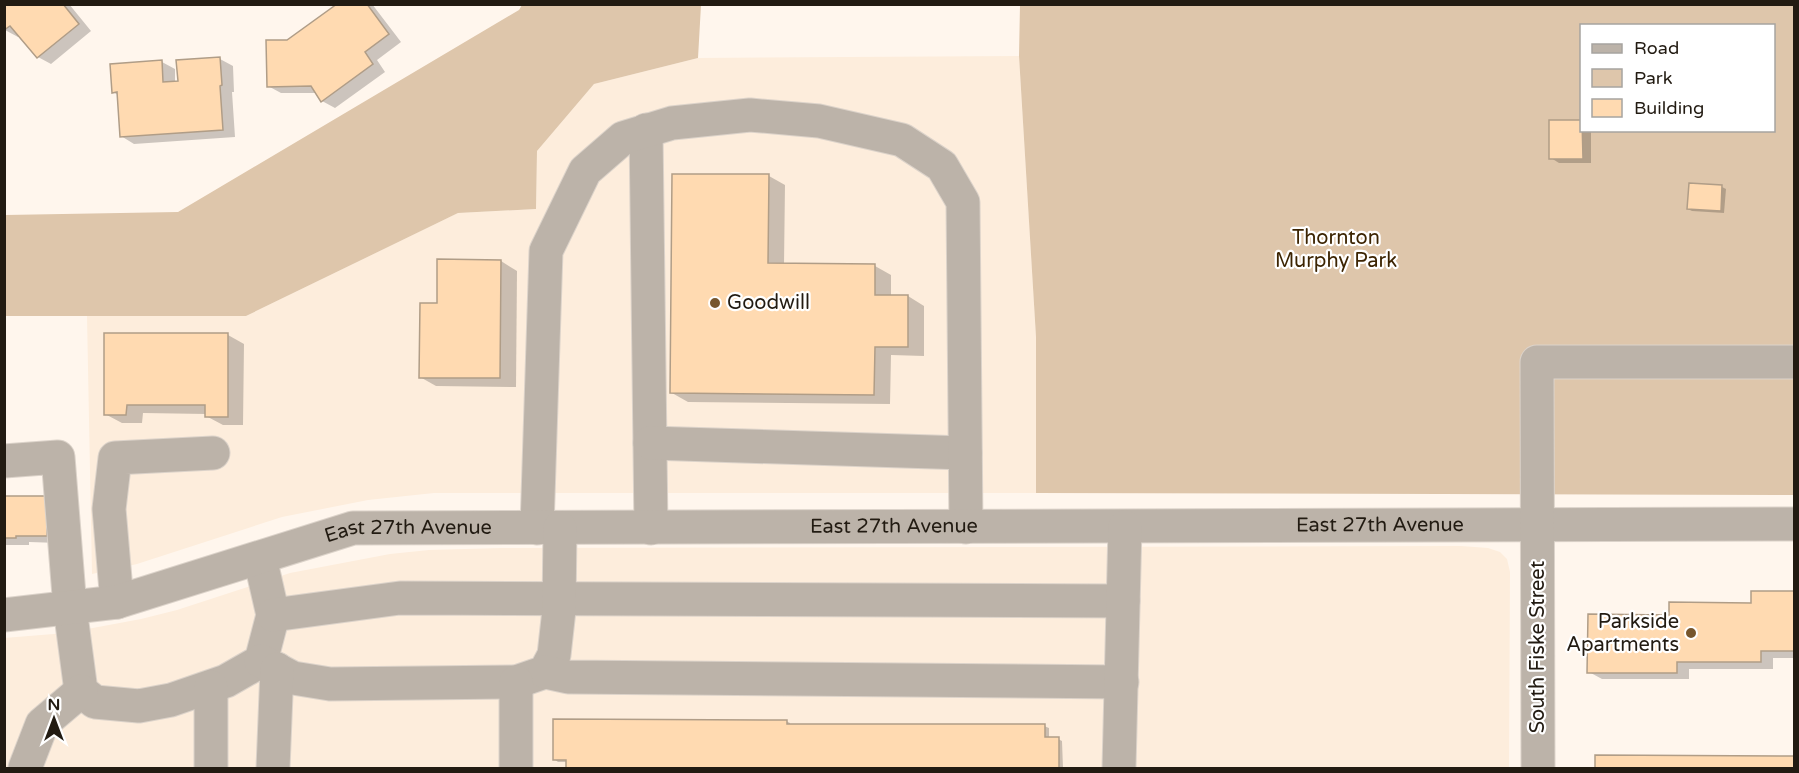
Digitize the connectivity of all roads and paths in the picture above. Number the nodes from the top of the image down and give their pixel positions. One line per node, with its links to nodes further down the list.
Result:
1 (646, 130): 3 (street); 5 (street); 11 (street)
2 (1794, 362): 8 (street, South Fiske Street)
3 (650, 443): 5 (street); 12 (street)
4 (213, 453): 16 (street)
5 (965, 453): 9 (street)
6 (4, 461): 17 (street)
7 (1794, 524): 8 (street, East 27th Avenue)
8 (1537, 525): 10 (street, East 27th Avenue); 30 (street, South Fiske Street)
9 (966, 527): 10 (street, East 27th Avenue); 12 (street, East 27th Avenue)
10 (1125, 527): 15 (street)
11 (548, 528): 12 (street, East 27th Avenue); 13 (street, East 27th Avenue); 14 (street)
12 (651, 528)
13 (260, 558): 16 (street, East 27th Avenue); 19 (street)
14 (559, 599): 15 (street); 19 (street); 21 (street)
15 (1123, 601): 22 (street)
16 (117, 602): 17 (street, East 27th Avenue)
17 (70, 608): 18 (street, East 27th Avenue); 24 (street)
18 (4, 615)
19 (273, 615): 20 (street)
20 (269, 665): 21 (street); 23 (street); 27 (street)
21 (530, 677): 22 (street); 28 (street)
22 (1122, 682): 29 (street)
23 (211, 687): 24 (street); 26 (street)
24 (81, 691): 25 (street)
25 (25, 768)
26 (212, 768)
27 (273, 768)
28 (516, 768)
29 (1119, 768)
30 (1538, 768)

